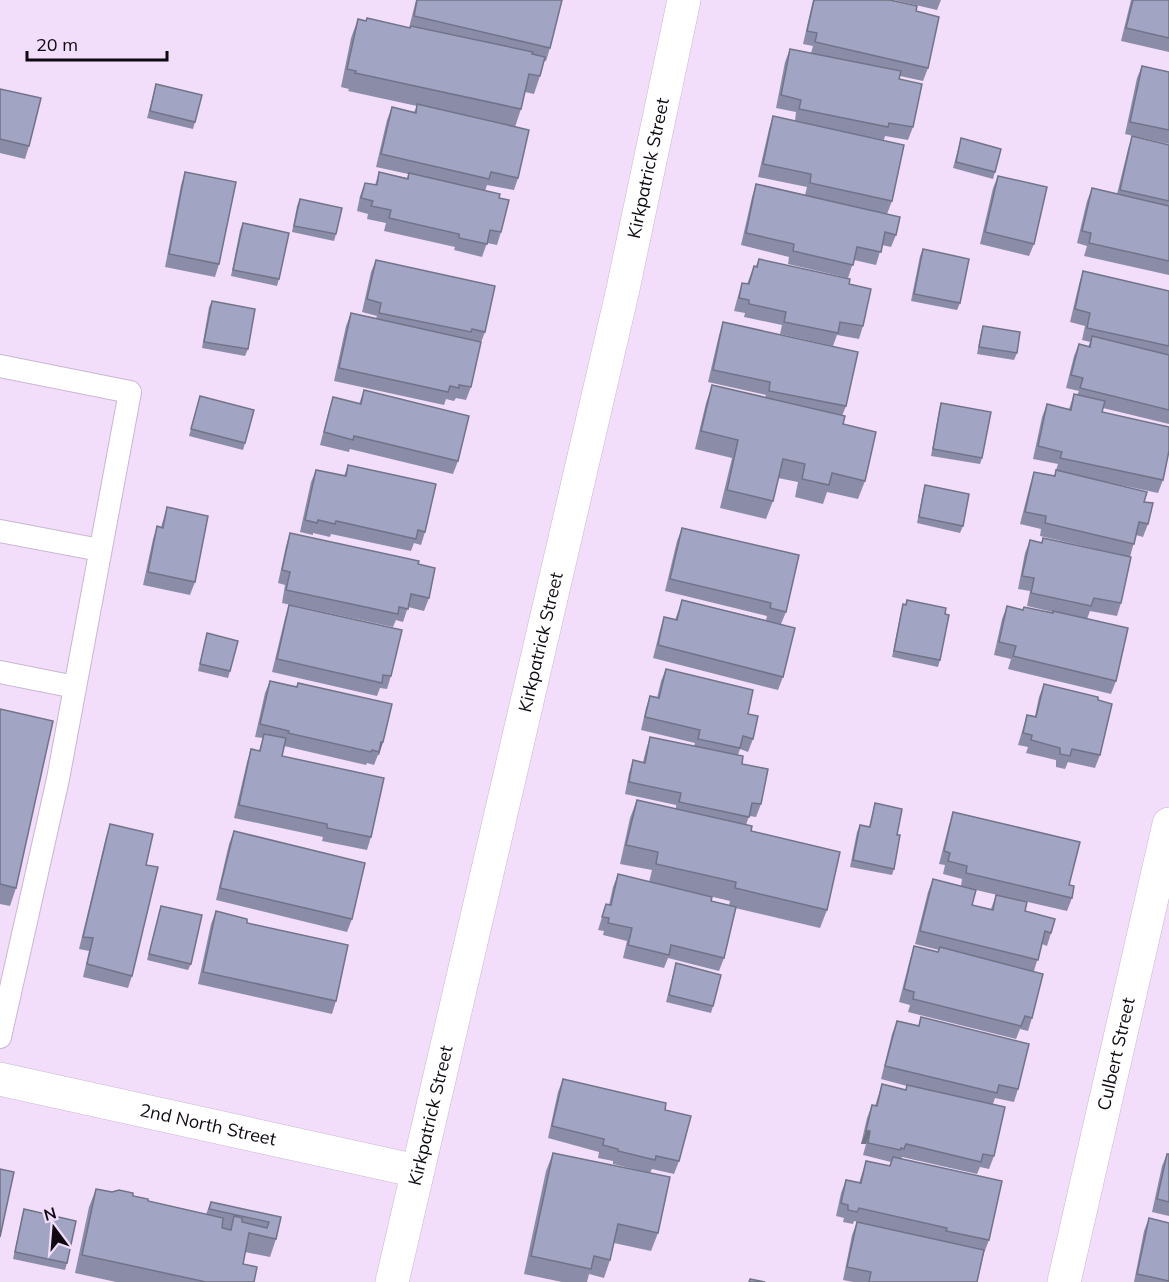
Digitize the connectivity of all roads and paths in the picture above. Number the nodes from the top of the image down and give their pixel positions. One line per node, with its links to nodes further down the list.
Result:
1 (684, 0): 10 (street, Kirkpatrick Street)
2 (0, 366): 4 (lane)
3 (0, 531): 4 (lane)
4 (100, 550): 6 (lane)
5 (0, 672): 6 (lane)
6 (75, 687): 8 (lane)
7 (1169, 824): 12 (street, Culbert Street)
8 (0, 1037)
9 (0, 1079): 10 (street, 2nd North Street)
10 (417, 1171): 11 (street, Kirkpatrick Street)
11 (392, 1282)
12 (1064, 1282)

